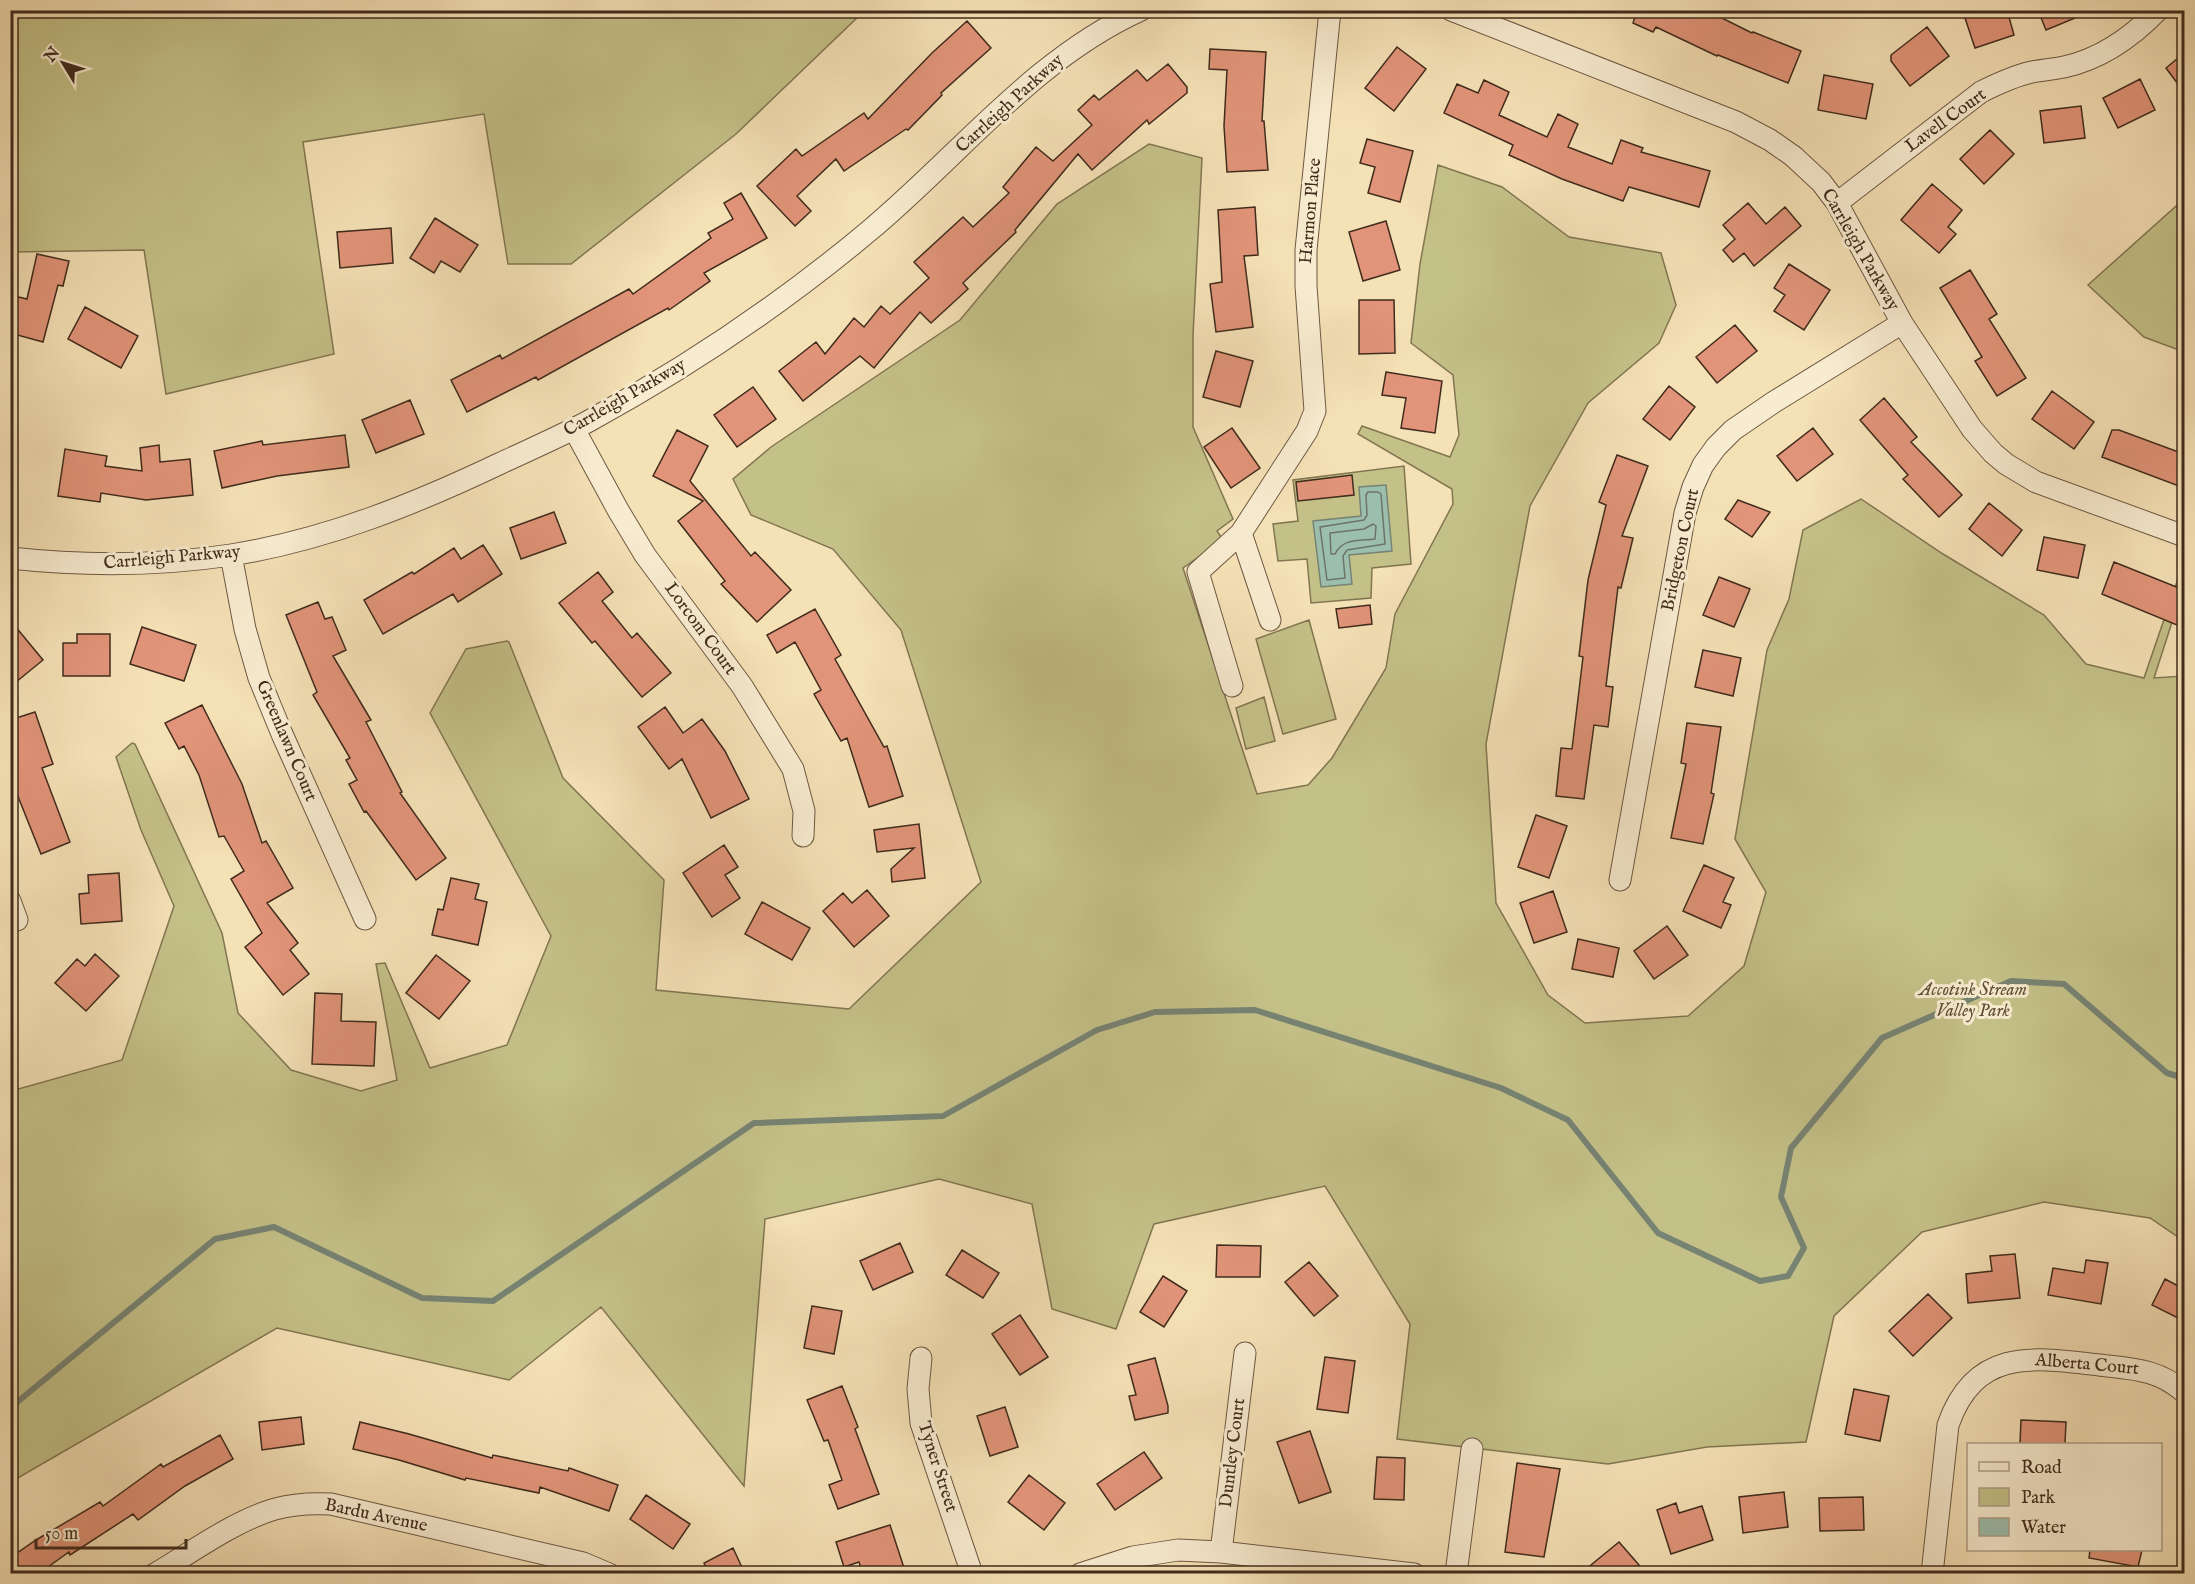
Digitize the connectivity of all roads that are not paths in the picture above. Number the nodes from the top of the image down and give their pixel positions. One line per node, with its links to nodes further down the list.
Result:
1 (1141, 10): 7 (street, Carrleigh Parkway)
2 (1330, 10): 8 (street, Harmon Place)
3 (1451, 10): 5 (street, Carrleigh Parkway)
4 (2158, 10): 5 (street, Lavell Court)
5 (1838, 203): 6 (street, Carrleigh Parkway)
6 (1902, 324): 9 (street, Carrleigh Parkway); 15 (street, Bridgeton Court)
7 (574, 429): 10 (street, Carrleigh Parkway); 14 (street, Lorcom Court)
8 (1241, 533): 12 (street); 13 (street)
9 (2184, 536)
10 (231, 555): 11 (street, Carrleigh Parkway); 16 (street, Greenlawn Court)
11 (10, 558)
12 (1270, 620)
13 (1232, 686)
14 (803, 836)
15 (1620, 880)
16 (365, 919)
17 (1245, 1353): 21 (street, Duntley Court)
18 (921, 1358): 24 (street, Tyner Street)
19 (2184, 1392): 28 (street, Alberta Court)
20 (1472, 1449): 27 (street)
21 (1221, 1552): 25 (street); 26 (street)
22 (155, 1574): 23 (street, Bardu Avenue)
23 (609, 1574)
24 (972, 1574)
25 (1080, 1574)
26 (1414, 1574)
27 (1456, 1574)
28 (1932, 1574)

